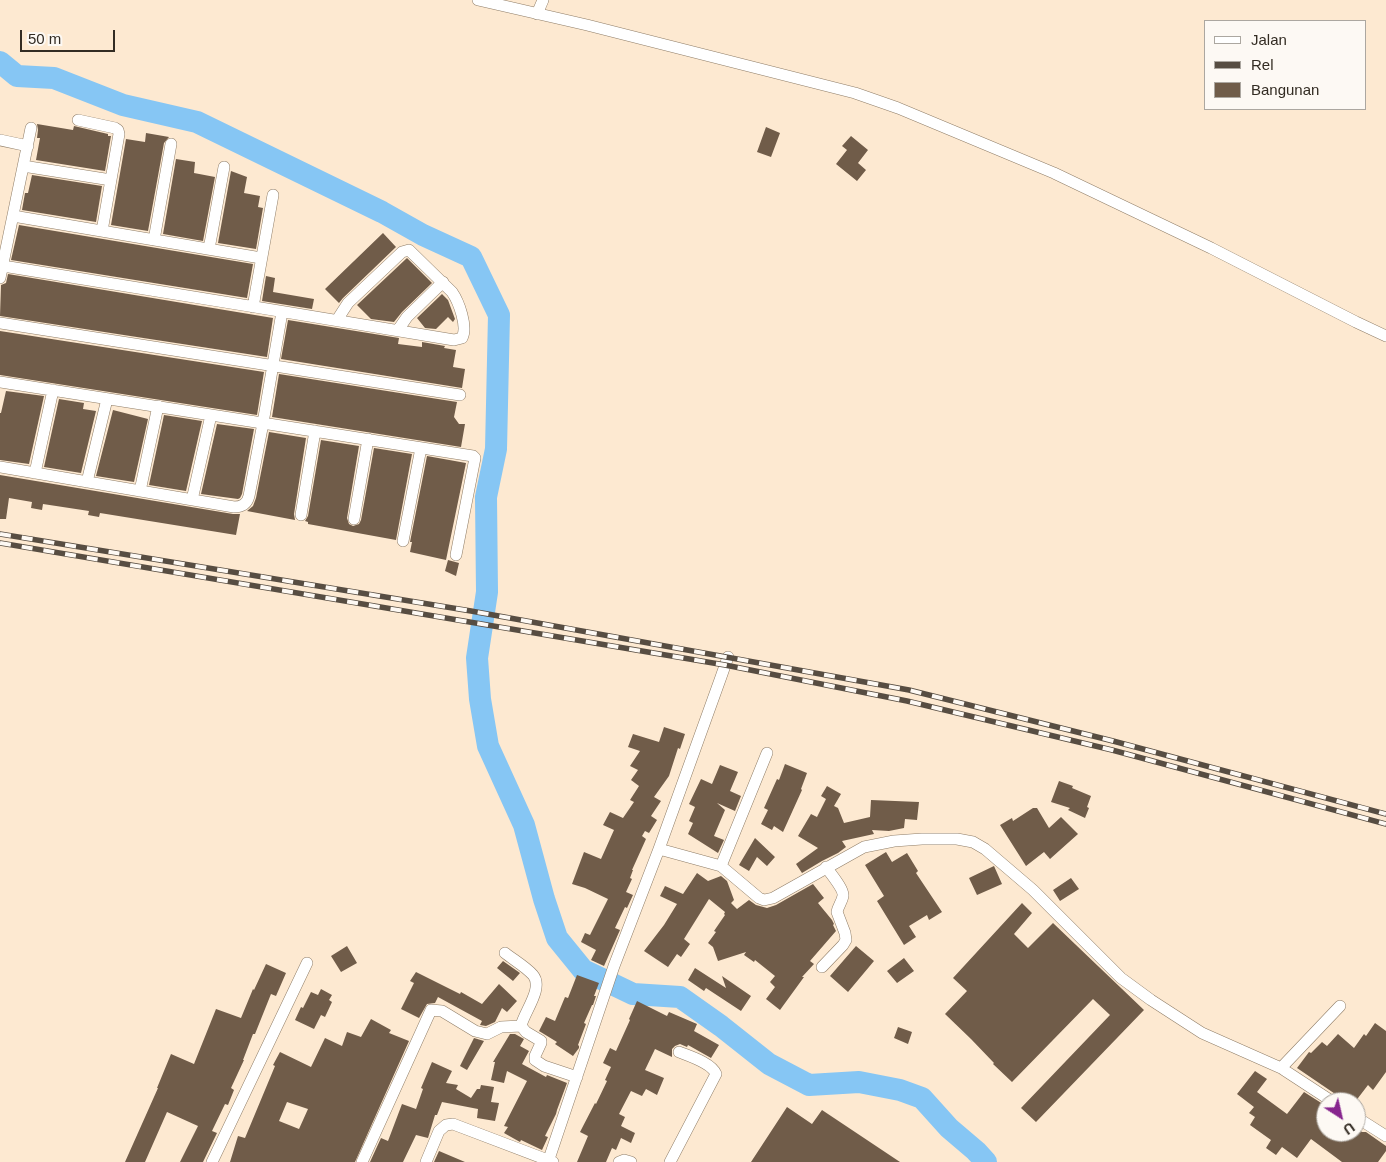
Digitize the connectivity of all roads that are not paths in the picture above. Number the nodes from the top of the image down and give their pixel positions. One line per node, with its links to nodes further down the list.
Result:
1 (478, 0): 3 (street)
2 (543, 0): 3 (street)
3 (538, 14): 27 (street)
4 (78, 120): 11 (street)
5 (31, 128): 8 (street)
6 (0, 140): 8 (street)
7 (171, 144): 15 (street)
8 (28, 146): 9 (street)
9 (24, 166): 11 (street); 13 (street)
10 (224, 167): 17 (street)
11 (111, 180): 14 (street)
12 (273, 195): 18 (street)
13 (13, 216): 14 (street); 16 (street)
14 (102, 231): 15 (street)
15 (154, 240): 17 (street)
16 (3, 245): 19 (street)
17 (208, 249): 18 (street)
18 (261, 258): 22 (street)
19 (3, 266): 20 (street); 22 (street)
20 (0, 278)
21 (443, 282): 24 (street); 26 (street); 26 (street)
22 (253, 307): 23 (street)
23 (282, 312): 24 (street); 28 (street)
24 (336, 320): 26 (street)
25 (0, 323): 28 (street)
26 (398, 330)
27 (1386, 336)
28 (273, 365): 31 (street); 35 (street)
29 (1, 385): 30 (street)
30 (53, 390): 32 (street); 40 (street)
31 (460, 394)
32 (108, 399): 33 (street); 41 (street)
33 (158, 406): 34 (street); 42 (street)
34 (212, 415): 35 (street); 43 (street)
35 (263, 423): 36 (street); 43 (street)
36 (316, 431): 37 (street); 44 (street)
37 (368, 439): 38 (street); 45 (street)
38 (421, 448): 46 (street); 47 (street)
39 (0, 467): 40 (street)
40 (35, 473): 41 (street)
41 (87, 482): 42 (street)
42 (140, 491): 43 (street)
43 (192, 500)
44 (301, 515)
45 (354, 519)
46 (403, 541)
47 (456, 555)
48 (728, 657): 50 (street)
49 (767, 753): 51 (street)
50 (659, 849): 51 (street); 60 (street)
51 (721, 866): 52 (street)
52 (826, 867): 55 (street); 59 (street)
53 (505, 953): 57 (street)
54 (307, 963): 64 (street)
55 (822, 967)
56 (1340, 1006): 59 (street)
57 (521, 1026): 60 (street); 65 (street)
58 (679, 1052): 70 (street)
59 (1281, 1068): 61 (street)
60 (577, 1077): 67 (street)
61 (1318, 1092)
62 (1366, 1123): 63 (street)
63 (1386, 1136)
64 (212, 1162)
65 (362, 1162)
66 (426, 1162): 67 (street)
67 (550, 1162)
68 (619, 1162): 69 (street)
69 (631, 1162)
70 (670, 1162)

